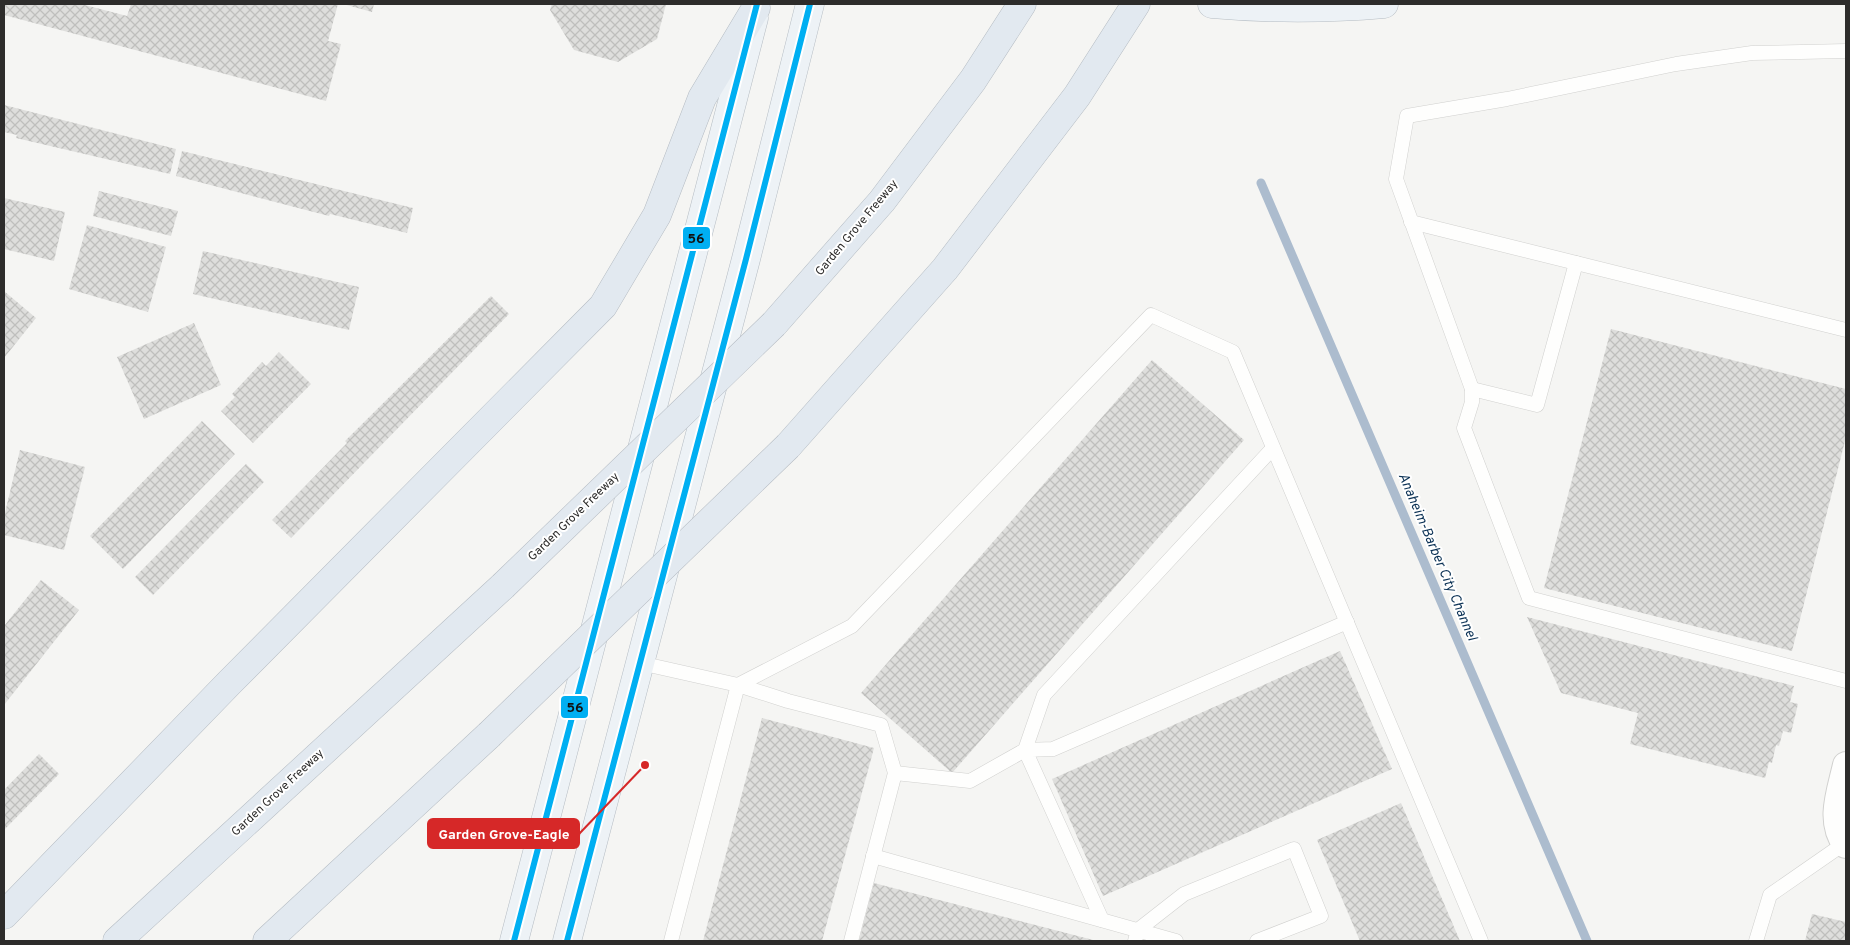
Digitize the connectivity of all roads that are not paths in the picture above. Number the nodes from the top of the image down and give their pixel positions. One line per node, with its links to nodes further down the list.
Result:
1 (810, 4): 14 (main road)
2 (1022, 4): 25 (highway, Garden Grove Freeway, bridge)
3 (1136, 4): 26 (highway, bridge)
4 (1212, 4): 5 (main road)
5 (1384, 4)
6 (757, 6): 22 (highway); 27 (main road)
7 (1846, 51): 8 (lane)
8 (1411, 222): 9 (lane); 11 (lane)
9 (1576, 263): 10 (lane); 11 (lane)
10 (1846, 330)
11 (1472, 389): 15 (lane)
12 (1273, 448): 13 (lane); 16 (lane); 17 (lane)
13 (1347, 622): 17 (lane); 33 (lane)
14 (640, 663): 16 (lane); 28 (main road)
15 (1846, 680)
16 (738, 685): 19 (lane); 29 (lane)
17 (1025, 750): 19 (lane); 23 (lane)
18 (1846, 765): 20 (street)
19 (894, 772): 21 (lane)
20 (1846, 844): 34 (lane)
21 (873, 856): 23 (lane); 30 (lane)
22 (4, 915)
23 (1102, 920): 24 (lane)
24 (1136, 936): 31 (lane); 32 (lane)
25 (117, 941)
26 (266, 941)
27 (514, 941)
28 (567, 941)
29 (671, 941)
30 (851, 941)
31 (1176, 941)
32 (1257, 941)
33 (1481, 941)
34 (1756, 941)

